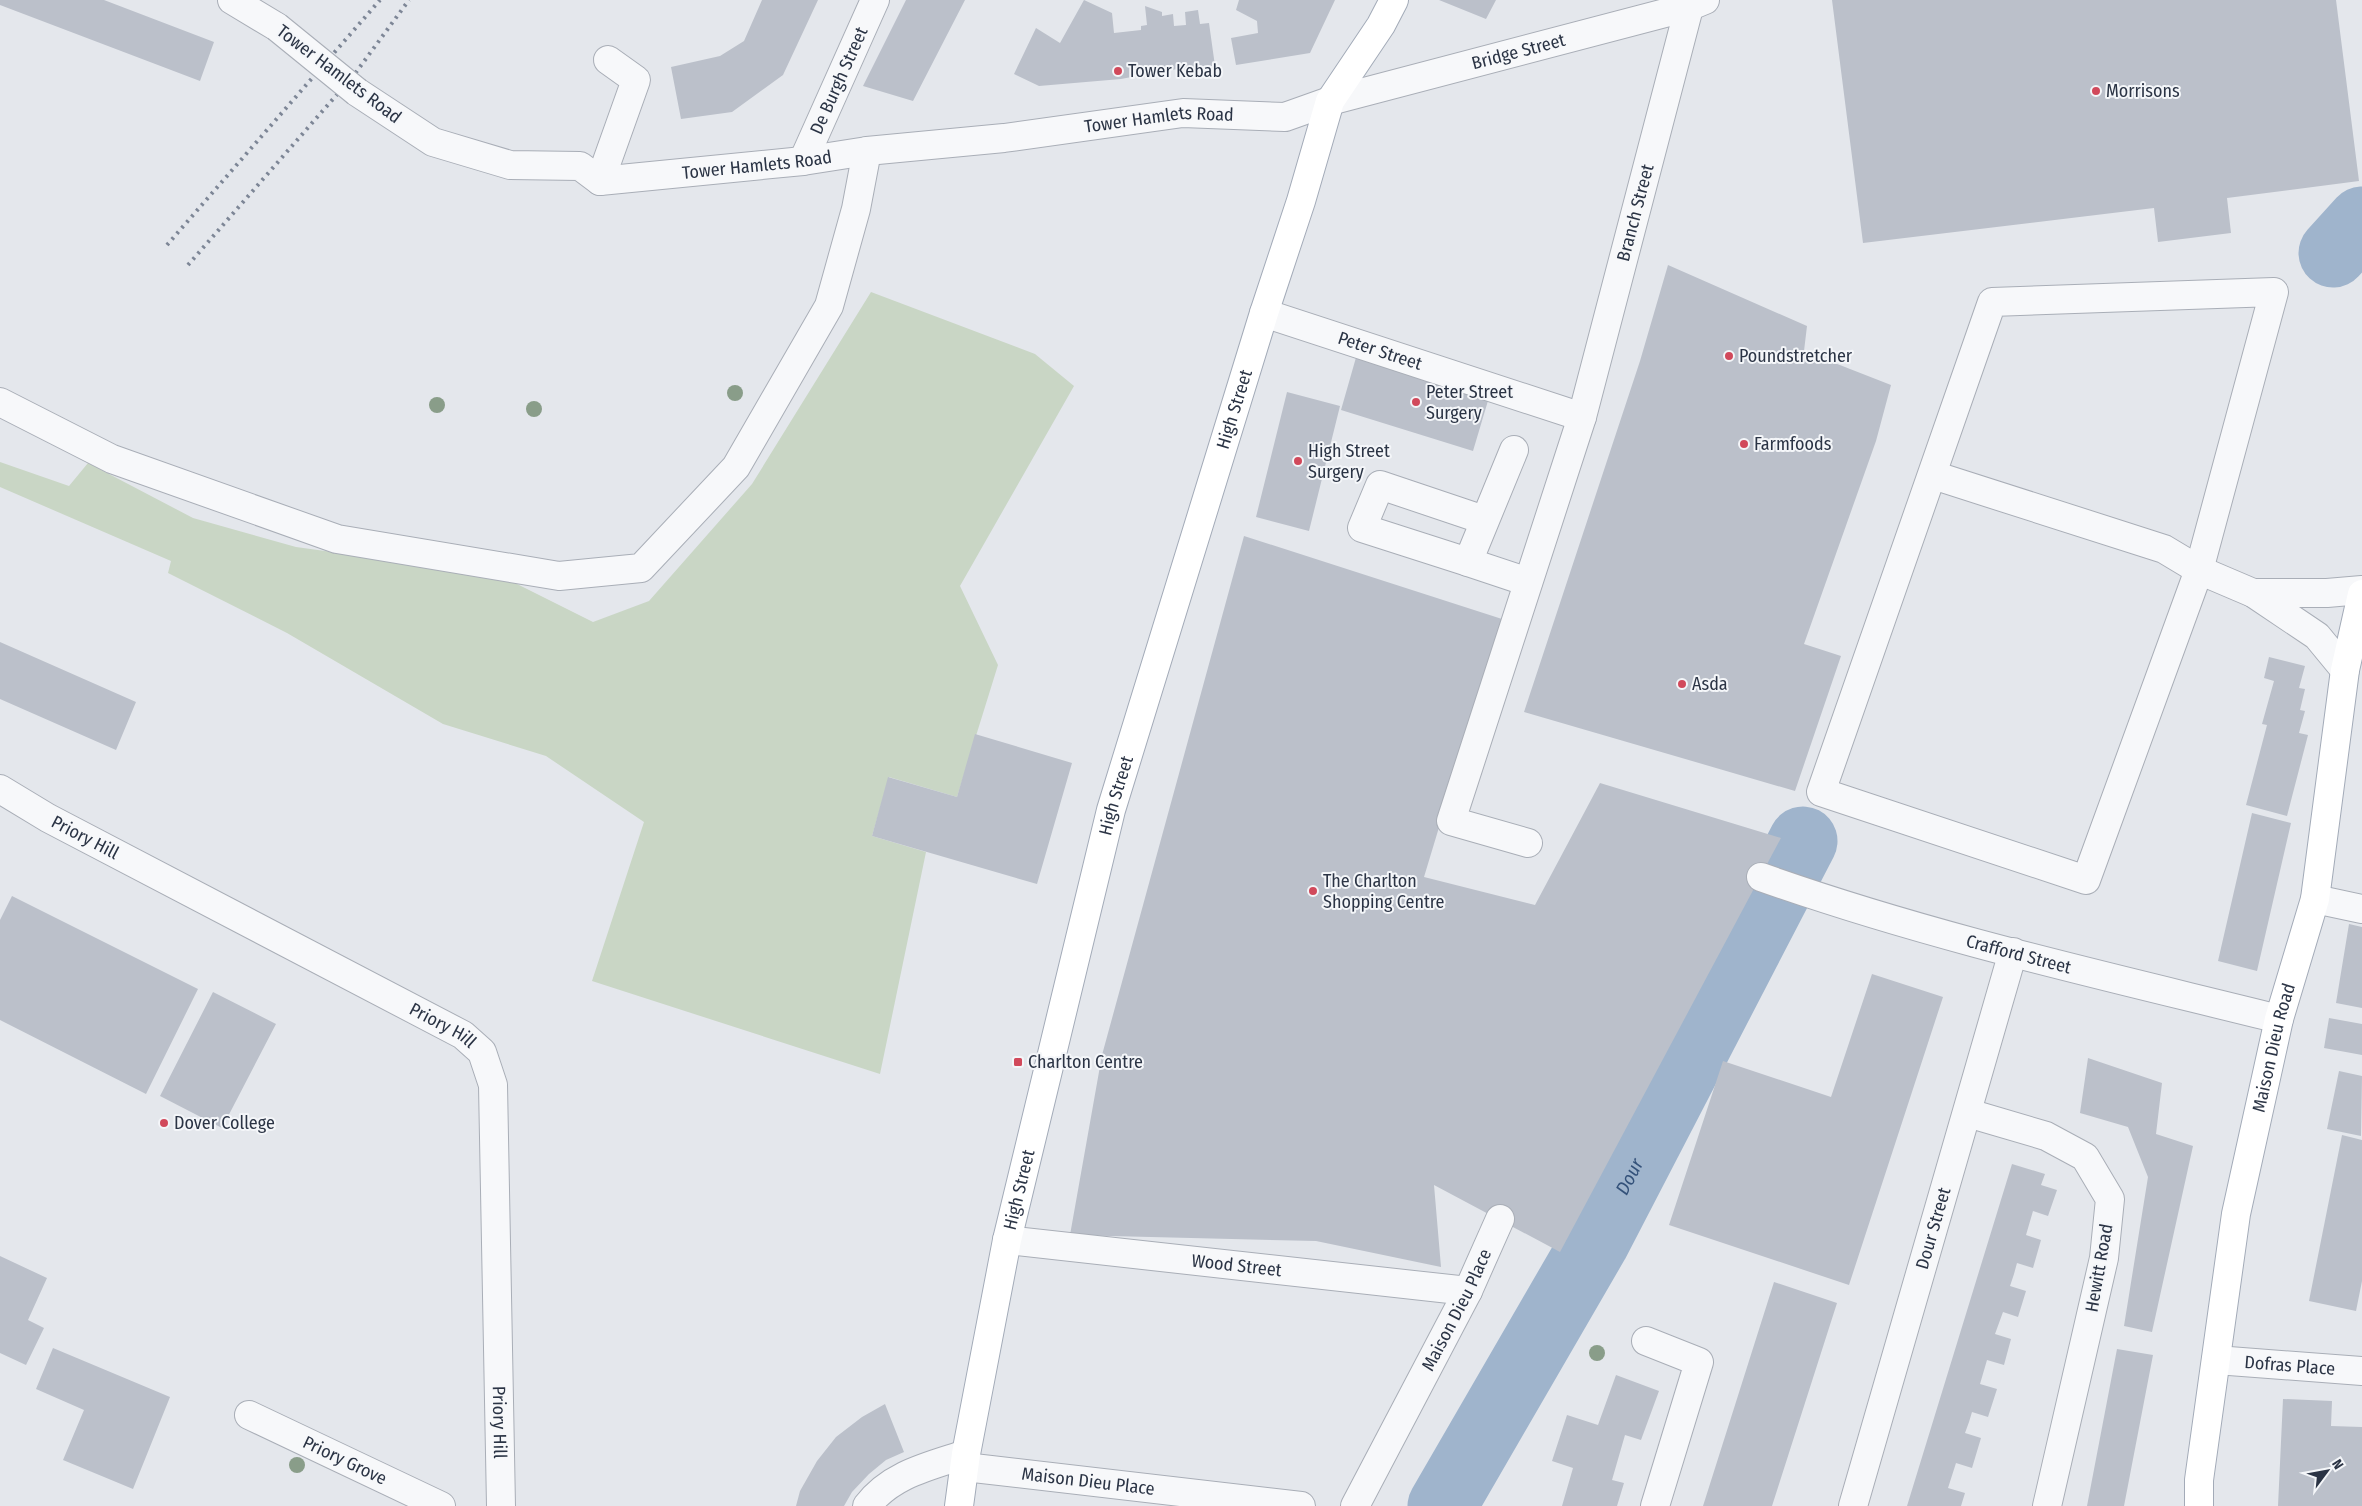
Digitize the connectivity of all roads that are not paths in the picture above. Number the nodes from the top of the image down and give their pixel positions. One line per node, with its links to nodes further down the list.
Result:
1 (232, 0): 9 (street, Tower Hamlets Road, bridge)
2 (875, 0): 8 (street, De Burgh Street)
3 (1394, 0): 6 (main road, High Street)
4 (1695, 2): 6 (street, Bridge Street); 12 (street, Branch Street)
5 (608, 60): 9 (street)
6 (1330, 101): 7 (street, Tower Hamlets Road); 10 (main road, High Street)
7 (866, 151): 8 (street, Tower Hamlets Road); 11 (street)
8 (803, 162): 9 (street, Tower Hamlets Road)
9 (600, 181)
10 (1264, 313): 12 (street, Peter Street); 32 (main road, High Street)
11 (0, 402)
12 (1582, 417): 18 (street, Branch Street)
13 (1514, 450): 15 (street)
14 (1933, 475): 17 (street); 17 (street); 17 (street)
15 (1484, 520): 16 (street); 16 (street)
16 (1468, 562): 18 (street)
17 (2199, 570): 20 (street)
18 (1528, 582): 24 (street, Branch Street)
19 (2362, 590): 20 (street)
20 (2253, 592): 22 (street)
21 (2362, 594): 22 (main road, Maison Dieu Road)
22 (2344, 670): 26 (main road, Maison Dieu Road)
23 (0, 789): 40 (street, Priory Hill)
24 (1528, 843)
25 (1761, 877): 28 (street, Crafford Street)
26 (2316, 900): 27 (street); 29 (main road, Maison Dieu Road)
27 (2362, 909)
28 (2013, 952): 29 (street, Crafford Street); 30 (street, Dour Street)
29 (2280, 1019): 35 (main road, Maison Dieu Road)
30 (1968, 1113): 46 (street, Dour Street); 47 (street, Hewitt Road)
31 (1500, 1219): 33 (street, Maison Dieu Place)
32 (1007, 1240): 33 (street, Wood Street); 38 (main road, High Street)
33 (1468, 1291): 44 (street, Maison Dieu Place)
34 (1646, 1341): 45 (street)
35 (2216, 1360): 36 (street, Dofras Place); 48 (main road, Maison Dieu Road)
36 (2362, 1372)
37 (249, 1415): 39 (street, Priory Grove)
38 (966, 1461): 41 (street); 42 (main road, High Street); 43 (street, Maison Dieu Place)
39 (442, 1506)
40 (501, 1506)
41 (867, 1506)
42 (959, 1506)
43 (1301, 1506)
44 (1355, 1506)
45 (1655, 1506)
46 (1853, 1506)
47 (2047, 1506)
48 (2198, 1506)

